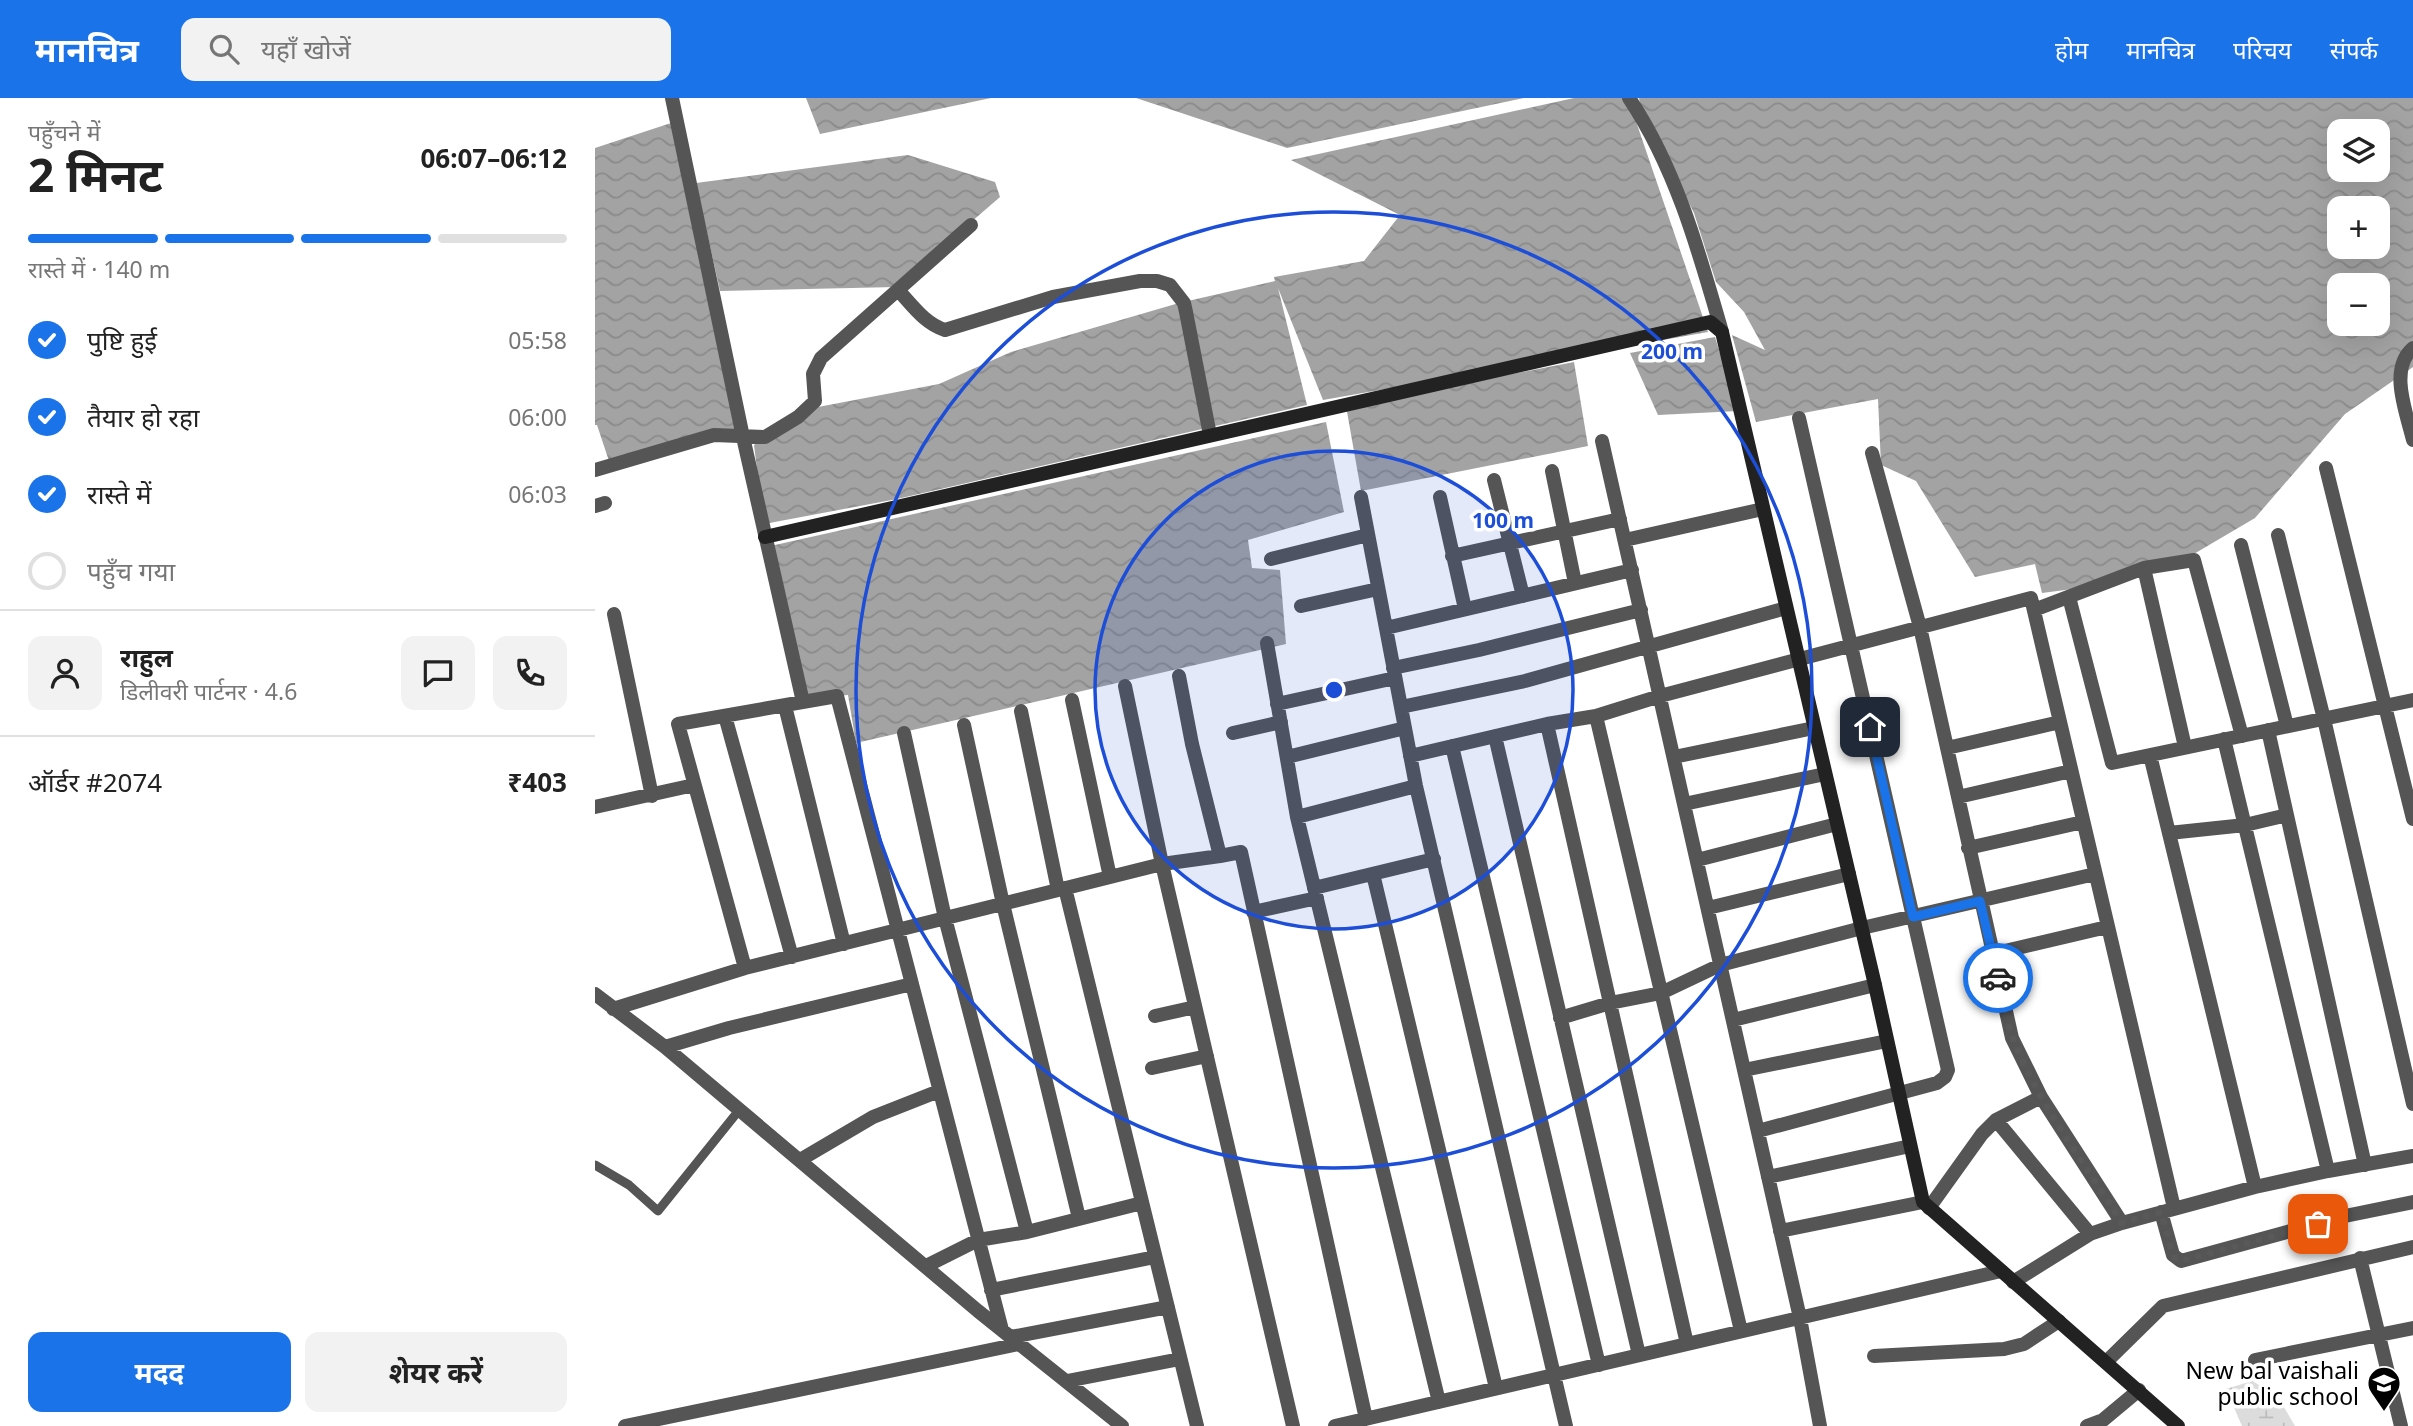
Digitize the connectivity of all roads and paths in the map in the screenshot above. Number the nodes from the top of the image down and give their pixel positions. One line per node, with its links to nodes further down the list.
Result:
1 (673, 98): 9 (street)
2 (1629, 98): 5 (street)
3 (971, 225): 4 (street)
4 (898, 290): 8 (street); 9 (street)
5 (1722, 332): 8 (street); 19 (street)
6 (2413, 348): 10 (street)
7 (1799, 418): 46 (street)
8 (1210, 435): 24 (street)
9 (743, 437): 14 (street); 24 (street)
10 (2413, 440)
11 (1602, 441): 20 (street)
12 (1872, 453): 42 (street)
13 (2326, 468): 57 (street)
14 (595, 470)
15 (1552, 471): 21 (street)
16 (1494, 480): 26 (street)
17 (1440, 497): 28 (street)
18 (1361, 498): 22 (street)
19 (1763, 509): 25 (street); 37 (street)
20 (1620, 519): 21 (street); 25 (street)
21 (1563, 533): 26 (street); 32 (street)
22 (1368, 535): 29 (street); 33 (street)
23 (2278, 535): 62 (street)
24 (765, 537): 54 (street)
25 (1625, 540): 31 (street)
26 (1510, 544): 28 (street); 34 (street)
27 (2241, 544): 67 (street)
28 (1452, 556): 38 (street)
29 (1271, 559)
30 (2144, 568): 35 (street); 74 (street); 77 (street)
31 (1632, 570): 32 (street); 39 (street)
32 (1575, 583): 34 (street)
33 (1378, 589): 36 (street); 43 (street)
34 (1523, 596): 38 (street)
35 (2069, 597): 40 (street); 79 (street)
36 (1301, 606)
37 (1786, 608): 45 (street); 47 (street)
38 (1465, 609): 43 (street)
39 (1641, 610): 45 (street); 48 (street)
40 (2034, 610): 42 (street); 64 (street)
41 (614, 614): 87 (street)
42 (1920, 627): 46 (street); 78 (street)
43 (1386, 628): 48 (street)
44 (1267, 643): 55 (street)
45 (1649, 645): 51 (street); 58 (street)
46 (1851, 645): 47 (street); 113 (street)
47 (1798, 659): 51 (street); 68 (street)
48 (1394, 673): 55 (street); 58 (street)
49 (1179, 676): 99 (street)
50 (1125, 686): 102 (street)
51 (1660, 696): 61 (street); 82 (street)
52 (1072, 700): 106 (street)
53 (2413, 700): 57 (street)
54 (803, 702): 56 (street); 117 (street)
55 (1277, 704): 63 (street)
56 (785, 706): 60 (street); 118 (street)
57 (2385, 706): 62 (street); 93 (street)
58 (1401, 708): 69 (street)
59 (1021, 711): 107 (street)
60 (725, 716): 85 (street); 120 (street)
61 (1596, 716): 65 (street); 125 (street)
62 (2324, 719): 67 (street); 141 (street)
63 (1281, 722): 72 (street); 81 (street)
64 (2060, 722): 78 (street); 83 (street)
65 (1547, 724): 73 (street); 127 (street)
66 (964, 725): 110 (street)
67 (2287, 726): 70 (street)
68 (1814, 727): 82 (street); 84 (street)
69 (1405, 728): 80 (street); 81 (street)
70 (2268, 730): 74 (street); 91 (street)
71 (904, 733): 114 (street)
72 (1233, 733)
73 (1495, 736): 76 (street); 131 (street)
74 (2242, 736): 75 (street)
75 (2224, 739): 77 (street); 96 (street)
76 (1452, 746): 80 (street); 183 (street)
77 (2185, 747): 79 (street)
78 (1947, 748): 88 (street)
79 (2150, 755): 97 (street)
80 (1410, 756): 86 (street)
81 (1287, 757): 92 (street)
82 (1674, 757): 89 (street)
83 (2071, 771): 88 (street); 94 (street)
84 (1825, 774): 89 (street); 95 (street)
85 (694, 785): 87 (street); 122 (street)
86 (1416, 786): 92 (street); 100 (street)
87 (652, 796): 90 (street)
88 (1958, 797): 98 (street)
89 (1684, 804): 101 (street)
90 (595, 807)
91 (2287, 815): 96 (street); 149 (street)
92 (1297, 817): 108 (street)
93 (2413, 819)
94 (2083, 822): 98 (street); 105 (street)
95 (1837, 824): 101 (street); 104 (street)
96 (2245, 825): 97 (street); 150 (street)
97 (2169, 833): 152 (street)
98 (1968, 848): 109 (street)
99 (1220, 856): 102 (street); 112 (street)
100 (1434, 859): 103 (street); 184 (street)
101 (1697, 860): 111 (street)
102 (1162, 864): 106 (street); 128 (street)
103 (1373, 874): 108 (street); 186 (street)
104 (1849, 874): 111 (street); 116 (street)
105 (2095, 874): 109 (street); 115 (street)
106 (1110, 877): 107 (street)
107 (1061, 889): 110 (street); 154 (street)
108 (1315, 893): 112 (street); 188 (street)
109 (1980, 901): 113 (street); 119 (street)
110 (1003, 904): 114 (street); 157 (street)
111 (1708, 908): 121 (street)
112 (1253, 912): 190 (street)
113 (1913, 917): 116 (street); 139 (street)
114 (945, 918): 117 (street); 160 (street)
115 (2107, 927): 119 (street); 156 (street)
116 (1862, 929): 121 (street); 124 (street)
117 (898, 930): 118 (street); 123 (street)
118 (844, 944): 120 (street)
119 (1993, 954): 140 (street)
120 (792, 957): 122 (street)
121 (1720, 965): 125 (street); 132 (street)
122 (745, 968): 129 (street)
123 (912, 984): 134 (street); 138 (street)
124 (1875, 985): 132 (street); 133 (street)
125 (1661, 993): 127 (street); 174 (street)
126 (595, 995): 129 (street)
127 (1610, 1003): 131 (street); 177 (street)
128 (1195, 1007): 130 (street); 135 (street)
129 (613, 1009): 134 (street)
130 (1154, 1016)
131 (1560, 1018): 178 (street)
132 (1733, 1020): 137 (street)
133 (1887, 1041): 137 (street); 139 (street)
134 (665, 1047): 142 (street)
135 (1207, 1056): 136 (street); 194 (street)
136 (1152, 1068)
137 (1744, 1070): 144 (street)
138 (939, 1091): 147 (street); 162 (street)
139 (1899, 1094): 144 (street); 145 (street)
140 (2041, 1097): 143 (street); 158 (street)
141 (2413, 1104)
142 (740, 1109): 147 (street); 148 (lane)
143 (1996, 1120): 155 (street); 161 (street)
144 (1758, 1131): 151 (street)
145 (1910, 1146): 151 (street); 155 (street)
146 (2413, 1156): 149 (street)
147 (800, 1160): 166 (street)
148 (595, 1165)
149 (2365, 1165): 150 (street)
150 (2328, 1171): 152 (street)
151 (1768, 1177): 159 (street)
152 (2255, 1188): 156 (street)
153 (2413, 1202): 156 (street)
154 (1142, 1203): 157 (street); 164 (street)
155 (1926, 1205): 159 (street); 167 (street)
156 (2167, 1210): 158 (street)
157 (1079, 1218): 160 (street)
158 (2122, 1223): 161 (street)
159 (1780, 1231): 171 (street)
160 (1027, 1232): 162 (street)
161 (2089, 1234): 168 (street)
162 (978, 1240): 166 (street); 169 (street)
163 (2413, 1247): 165 (street)
164 (1155, 1257): 169 (street); 170 (street)
165 (2360, 1258): 175 (street); 182 (street)
166 (926, 1266): 176 (street)
167 (2001, 1271): 168 (street); 171 (street)
168 (2013, 1282): 172 (street)
169 (991, 1290): 176 (street)
170 (1168, 1307): 176 (street); 180 (street)
171 (1800, 1318): 174 (street); 197 (street)
172 (2059, 1321): 179 (street); 182 (street)
173 (2413, 1328): 175 (street)
174 (1741, 1331): 177 (street)
175 (2381, 1335): 181 (street); 189 (street)
176 (1011, 1337): 185 (street); 191 (street)
177 (1687, 1344): 178 (street)
178 (1639, 1355): 183 (street)
179 (1874, 1356)
180 (1180, 1359): 185 (street); 193 (street)
181 (2255, 1360)
182 (2106, 1362): 187 (street)
183 (1599, 1365): 184 (street)
184 (1553, 1375): 186 (street); 196 (street)
185 (1067, 1381): 192 (street)
186 (1496, 1388): 188 (street)
187 (2139, 1390): 198 (street); 199 (street)
188 (1439, 1402): 190 (street)
189 (2404, 1418)
190 (1366, 1419): 195 (street)
191 (625, 1426)
192 (1122, 1426)
193 (1197, 1426)
194 (1293, 1426)
195 (1335, 1426)
196 (1566, 1426)
197 (1820, 1426)
198 (2087, 1426)
199 (2178, 1426)

